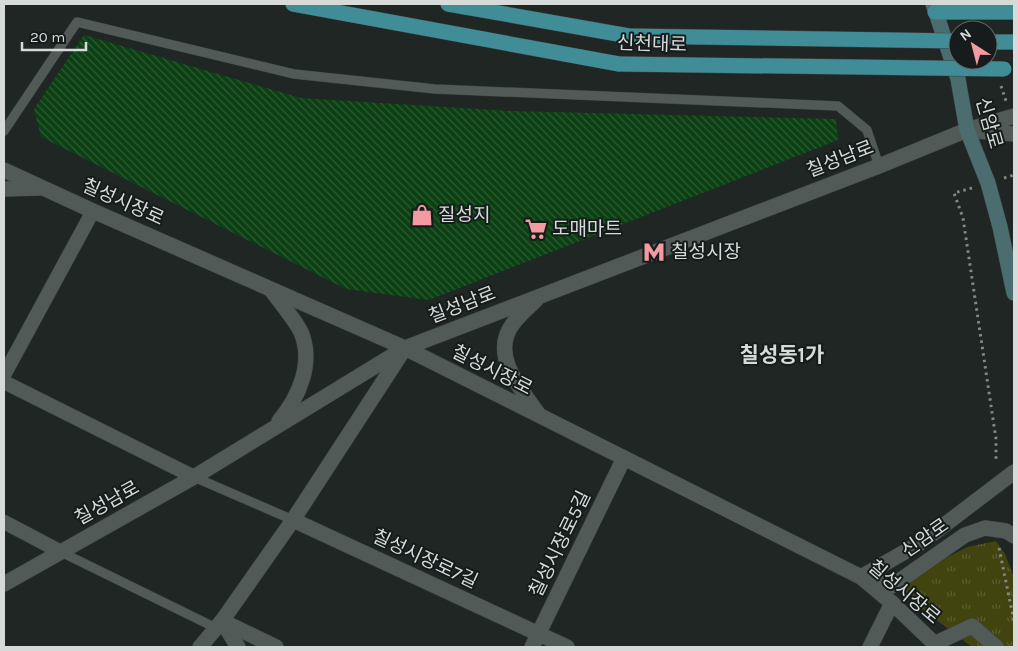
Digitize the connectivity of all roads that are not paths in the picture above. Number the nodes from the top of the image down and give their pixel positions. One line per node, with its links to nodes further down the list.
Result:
1 (293, 4): 8 (highway, 신천대로, bridge)
2 (448, 4): 5 (highway, 신천대로, bridge)
3 (934, 8): 4 (highway); 10 (main road, 신암로, bridge)
4 (1014, 12)
5 (948, 41)
6 (998, 42): 7 (highway, bridge)
7 (1014, 42)
8 (1014, 69)
9 (1014, 116): 10 (street, 칠성남로)
10 (967, 130): 12 (street); 13 (street, 칠성남로); 19 (main road, 신암로)
11 (4, 131): 13 (lane)
12 (1014, 134)
13 (879, 166): 20 (street, 칠성남로)
14 (4, 170): 15 (street, 칠성시장로)
15 (43, 188): 16 (street); 17 (street, 칠성시장로)
16 (4, 189)
17 (93, 211): 18 (street, 칠성시장로); 22 (street)
18 (271, 290): 21 (street, 칠성시장로); 25 (street)
19 (1014, 293)
20 (540, 296): 21 (street, 칠성남로); 24 (street)
21 (405, 348): 24 (street, 칠성시장로); 25 (street, 칠성남로); 29 (street)
22 (4, 375)
23 (4, 382): 28 (street)
24 (538, 415): 26 (street, 칠성시장로)
25 (274, 428): 28 (street, 칠성남로)
26 (624, 458): 33 (street, 칠성시장로); 37 (street, 칠성시장로5길)
27 (1014, 472): 33 (street)
28 (194, 477): 29 (lane); 32 (street, 칠성남로)
29 (293, 520): 36 (street); 37 (street, 칠성시장로7길)
30 (4, 522): 32 (street)
31 (1014, 536): 33 (street, 신암로)
32 (61, 552): 34 (street, 칠성남로); 36 (lane)
33 (860, 578): 35 (street, 칠성시장로)
34 (4, 584)
35 (892, 602): 38 (street, 칠성시장로); 43 (street)
36 (219, 625): 39 (street); 40 (street); 41 (street)
37 (536, 641): 42 (street, 칠성시장로7길)
38 (936, 646): 44 (street)
39 (200, 647)
40 (238, 647)
41 (276, 647)
42 (567, 647)
43 (870, 647)
44 (996, 647)

